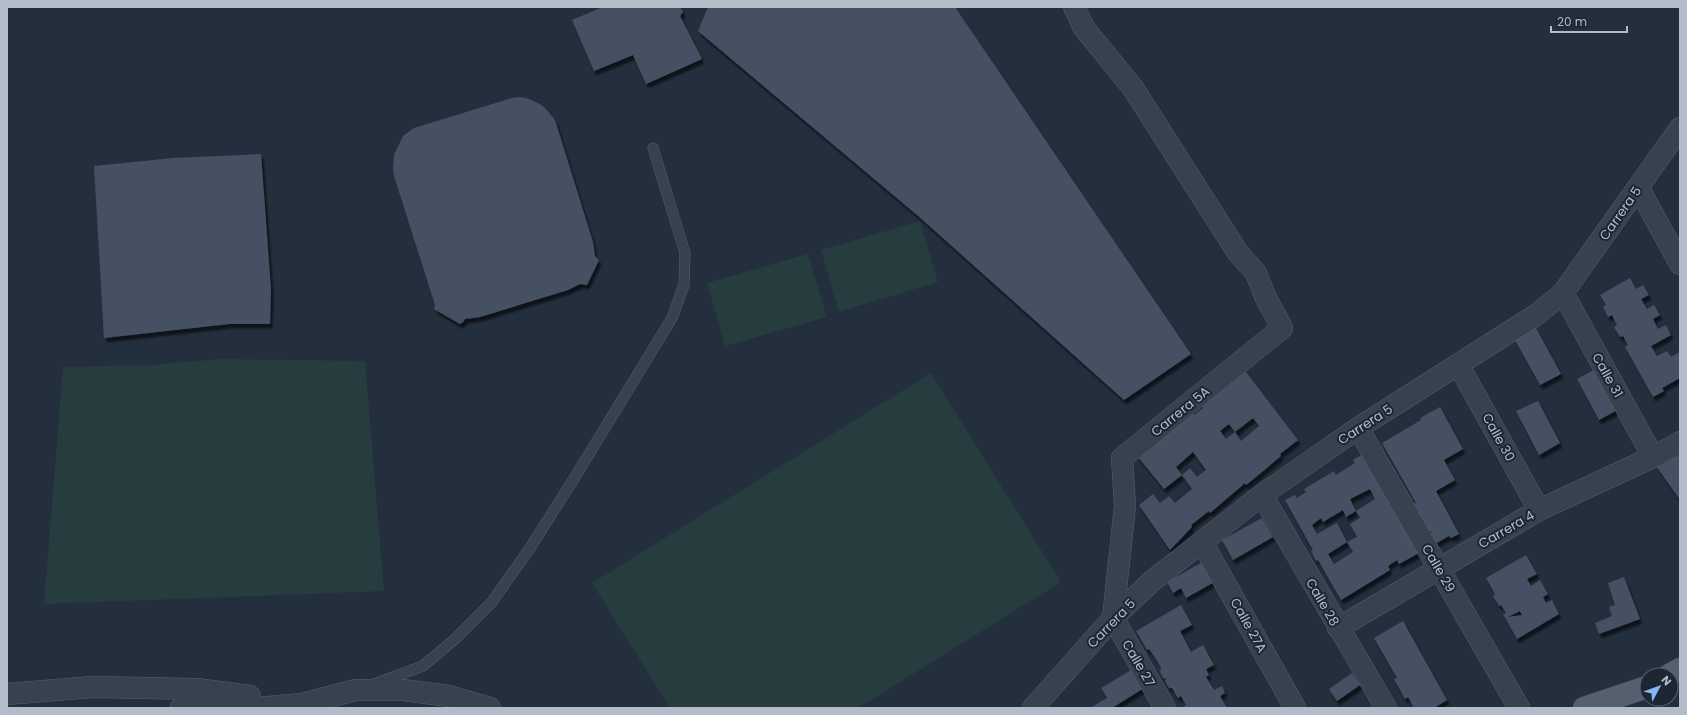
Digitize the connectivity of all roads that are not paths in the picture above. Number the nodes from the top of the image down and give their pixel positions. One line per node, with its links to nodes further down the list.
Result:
1 (1074, 7): 12 (street)
2 (1680, 128): 4 (street, Carrera 5)
3 (652, 148): 19 (lane)
4 (1638, 187): 5 (street); 6 (street, Carrera 5)
5 (1680, 264)
6 (1563, 293): 8 (street, Carrera 5); 11 (street, Calle 31)
7 (1238, 364): 12 (street, Carrera 5A)
8 (1458, 364): 9 (street, Carrera 5); 14 (street, Calle 30)
9 (1358, 428): 13 (street, Carrera 5); 16 (street, Calle 29)
10 (1680, 442): 11 (street, Carrera 4)
11 (1653, 457): 14 (street, Carrera 4)
12 (1122, 458): 17 (street)
13 (1262, 495): 15 (street, Carrera 5); 18 (street, Calle 28)
14 (1539, 510): 16 (street, Carrera 4)
15 (1202, 542): 17 (street, Carrera 5); 27 (street, Calle 27A)
16 (1439, 568): 18 (street, Carrera 4); 29 (street, Calle 29)
17 (1113, 618): 25 (street, Carrera 5); 26 (street, Calle 27)
18 (1338, 628): 28 (street, Calle 28)
19 (356, 690): 22 (street); 24 (street)
20 (1639, 690): 30 (main road)
21 (7, 694): 22 (street)
22 (302, 704): 23 (street)
23 (181, 708)
24 (490, 708)
25 (1033, 708)
26 (1165, 708)
27 (1295, 708)
28 (1386, 708)
29 (1519, 708)
30 (1584, 708)

